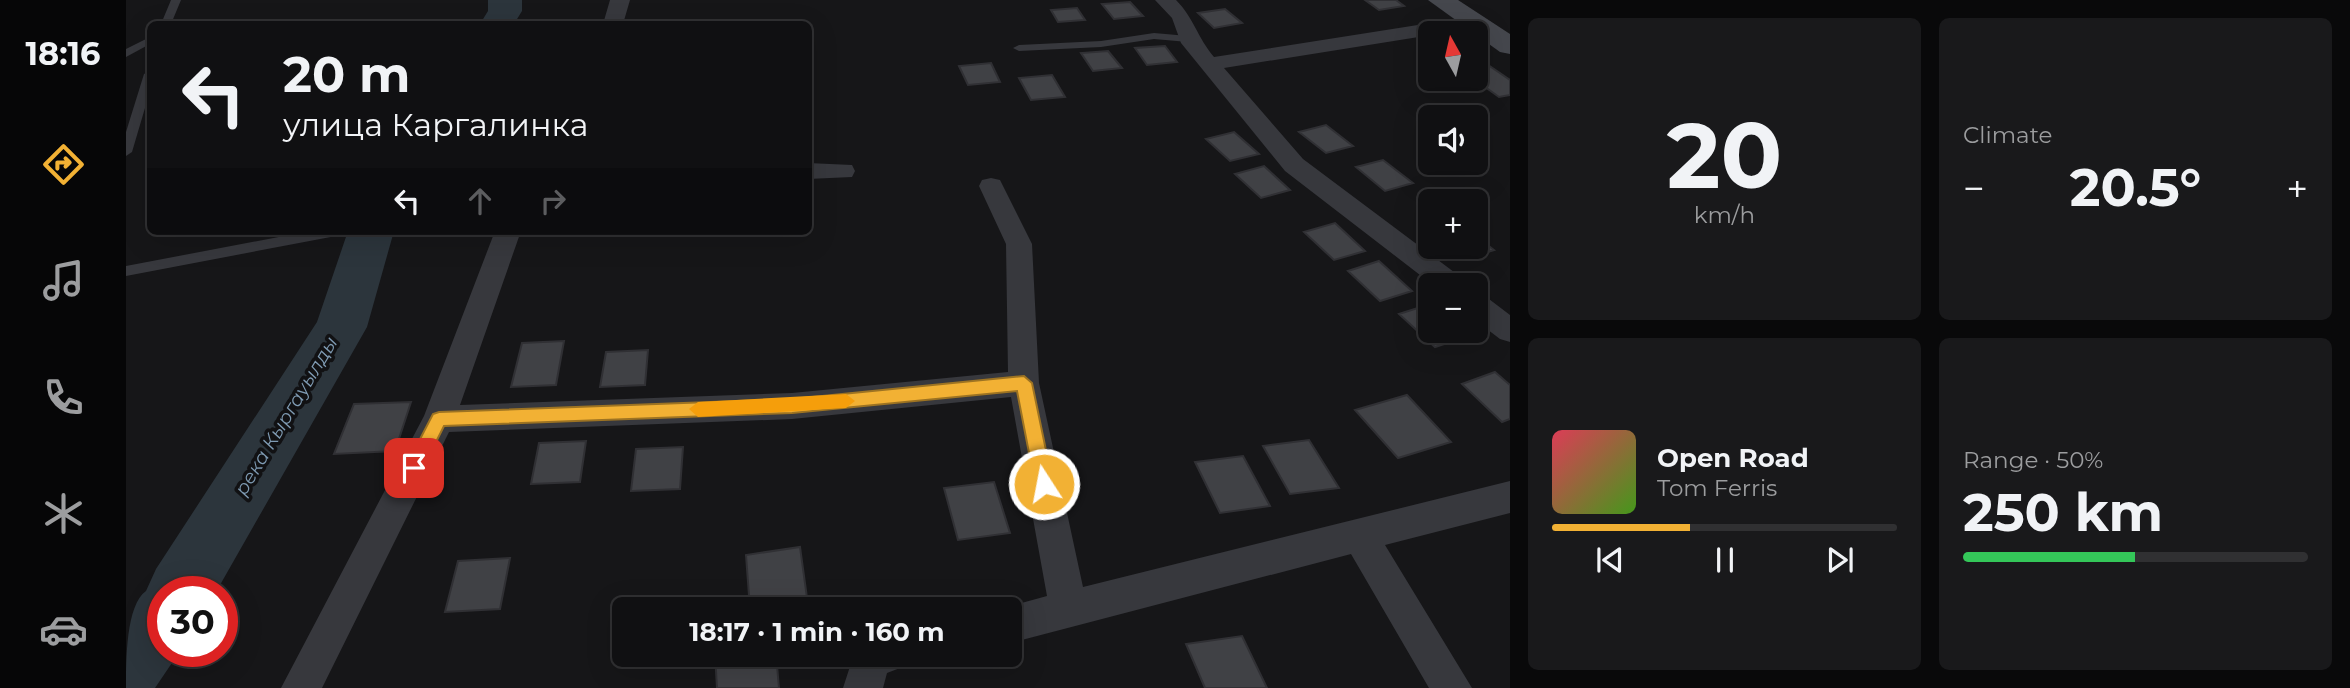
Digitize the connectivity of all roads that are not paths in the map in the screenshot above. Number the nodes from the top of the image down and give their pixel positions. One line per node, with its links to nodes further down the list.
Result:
1 (176, 0): 5 (lane)
2 (620, 0): 6 (street)
3 (1165, 0): 10 (street)
4 (1441, 0): 7 (main road)
5 (167, 21)
6 (614, 21)
7 (1473, 21)
8 (1418, 31): 15 (street)
9 (1488, 31): 12 (main road)
10 (1188, 39): 13 (lane); 15 (street)
11 (147, 42): 14 (lane)
12 (1510, 46)
13 (1018, 48)
14 (126, 54)
15 (1208, 64): 24 (street)
16 (147, 84): 17 (lane)
17 (126, 152)
18 (812, 171): 19 (street)
19 (843, 171)
20 (991, 186): 27 (street)
21 (314, 235): 23 (lane)
22 (507, 235): 28 (street)
23 (126, 271)
24 (1436, 273)
25 (1488, 314): 26 (street)
26 (1510, 331)
27 (1024, 383): 28 (street); 31 (street)
28 (439, 419): 33 (street)
29 (1510, 497): 30 (street)
30 (1360, 537): 31 (street); 34 (street)
31 (1069, 610): 32 (street)
32 (1022, 621)
33 (301, 688)
34 (1452, 688)

